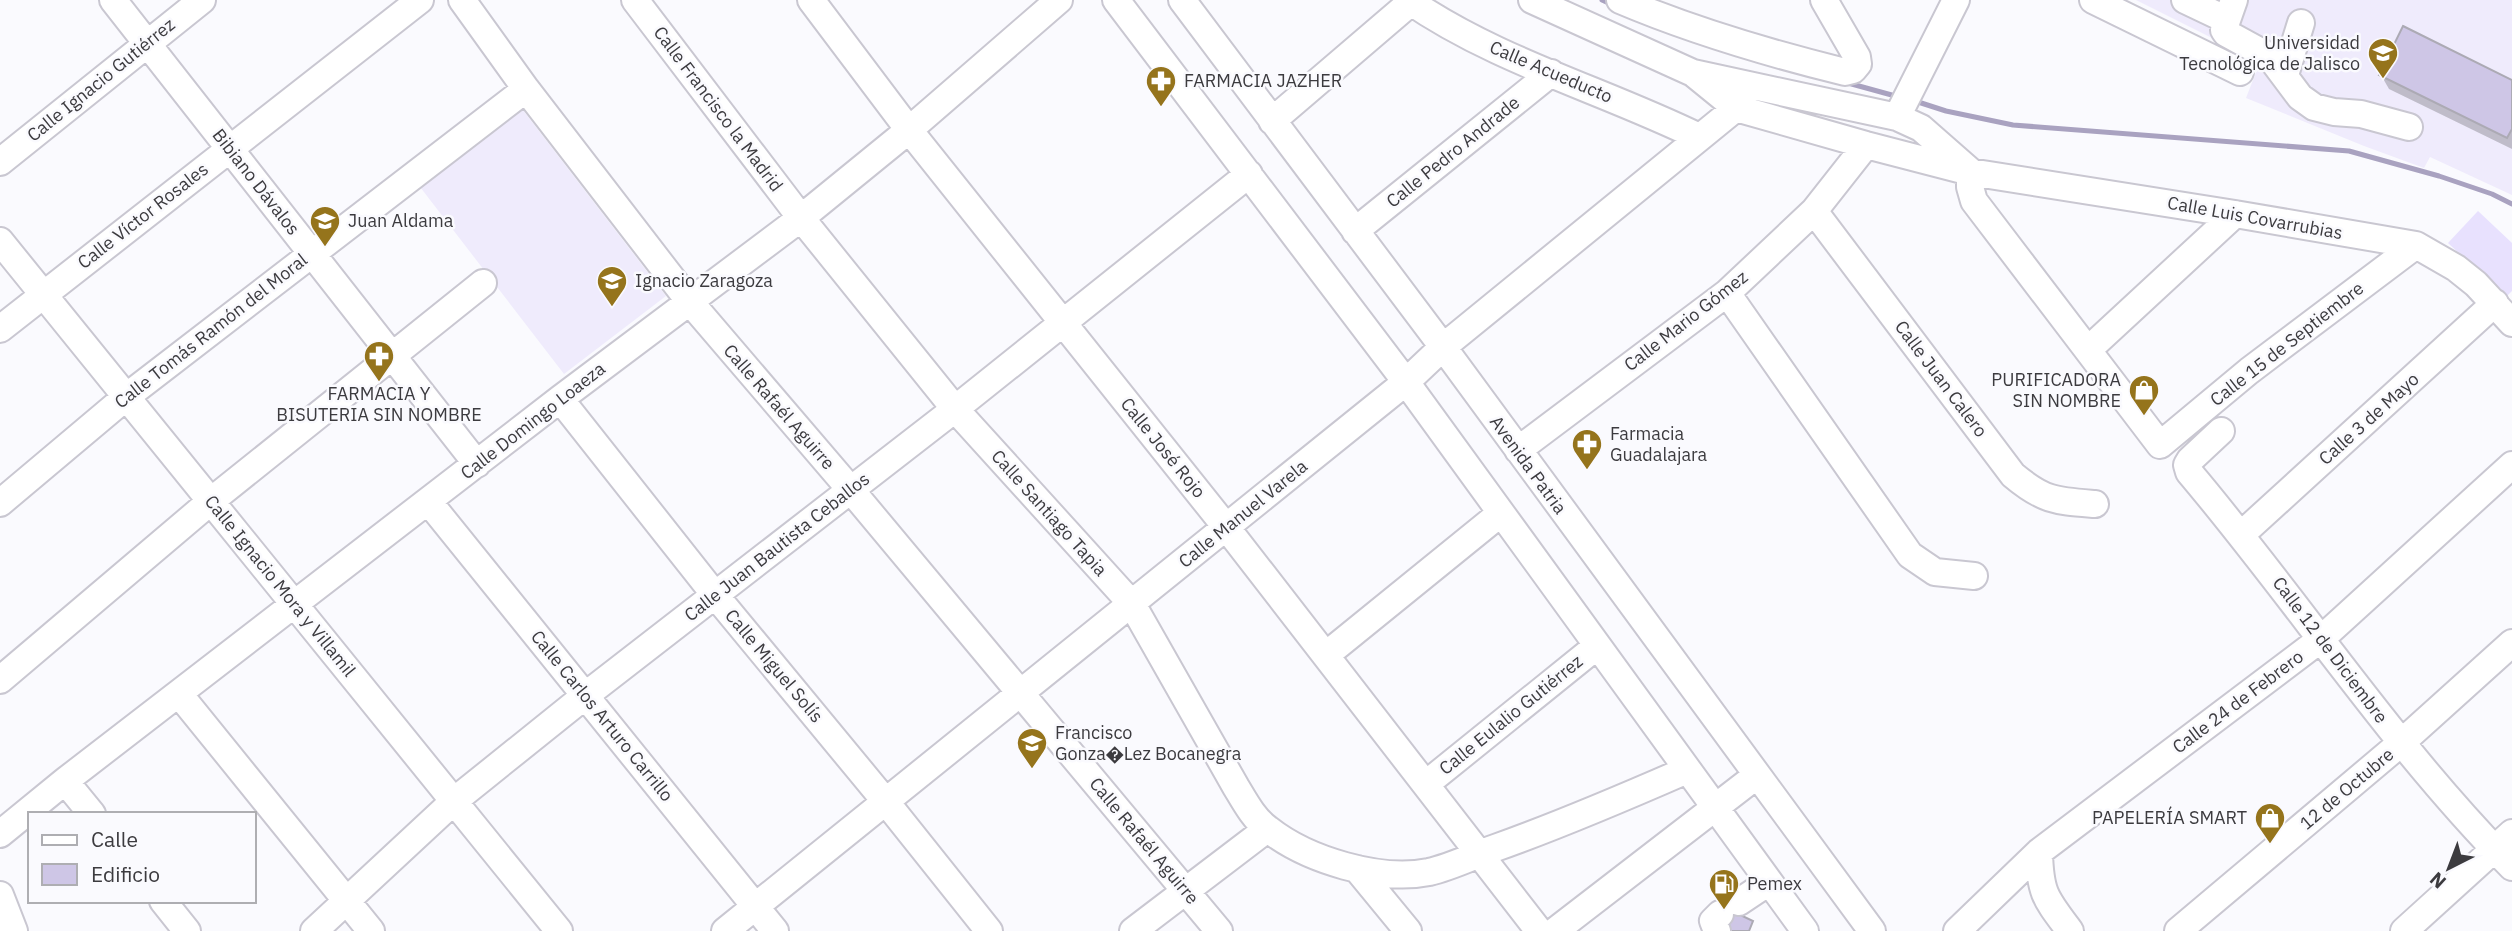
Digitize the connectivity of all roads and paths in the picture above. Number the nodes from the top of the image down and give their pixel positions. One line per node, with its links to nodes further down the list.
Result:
1 (113, 0): 19 (street, Bibiano Dávalos)
2 (202, 0): 19 (street, Calle Ignacio Gutiérrez)
3 (420, 0): 31 (street, Calle Víctor Rosales)
4 (463, 0): 23 (street, Calle Rafaél Aguirre)
5 (811, 0): 28 (street, Calle José Rojo)
6 (1059, 0): 28 (street, Calle Domingo Loaeza)
7 (1116, 0): 34 (street)
8 (1182, 0): 26 (street, Avenida Patria)
9 (1532, 0): 24 (street, Calle Luis Covarrubias)
10 (1620, 0): 11 (street)
11 (1824, 0)
12 (1956, 0): 25 (street)
13 (2093, 0): 20 (street)
14 (2185, 0): 17 (street)
15 (1410, 1): 21 (street, Calle Acueducto); 26 (street)
16 (647, 4): 37 (street, Calle Francisco la Madrid)
17 (2230, 10): 22 (street)
18 (2301, 23): 22 (street)
19 (147, 43): 31 (street, Bibiano Dávalos); 32 (street, Calle Ignacio Gutiérrez)
20 (2240, 72)
21 (1551, 73): 29 (street, Calle Acueducto); 38 (street, Calle Pedro Andrade)
22 (2285, 75): 27 (street)
23 (526, 89): 41 (street, Calle Tomás Ramón del Moral); 45 (street, Calle Rafaél Aguirre)
24 (1741, 96): 25 (street, Calle Luis Covarrubias); 29 (street, Calle Manuel Varela); 30 (street, Calle Luis Covarrubias)
25 (1899, 111): 33 (street, Calle Luis Covarrubias)
26 (1272, 121): 38 (street, Avenida Patria)
27 (2409, 127)
28 (909, 130): 37 (street, Calle Domingo Loaeza); 47 (street, Calle José Rojo)
29 (1699, 137): 49 (street, Calle Manuel Varela)
30 (1866, 145): 33 (street, Calle Luis Covarrubias); 35 (street, Calle Mario Gómez)
31 (229, 148): 41 (street, Bibiano Dávalos); 44 (street, Calle Víctor Rosales)
32 (0, 162)
33 (1970, 172): 36 (street, Calle Luis Covarrubias); 50 (street)
34 (1249, 174): 47 (street, Calle Juan Bautista Ceballos); 52 (street)
35 (1814, 212): 43 (street, Calle Mario Gómez); 64 (street, Calle Juan Calero)
36 (2235, 214): 40 (street, Calle Luis Covarrubias); 50 (street)
37 (801, 218): 45 (street, Calle Domingo Loaeza); 55 (street, Calle Santiago Tapia)
38 (1355, 231): 49 (street, Avenida Patria)
39 (0, 241): 44 (street, Calle Ignacio Mora y Villamil)
40 (2416, 245): 46 (street, Calle Luis Covarrubias); 50 (street, Calle 15 de Septiembre)
41 (311, 252): 51 (street, Bibiano Dávalos); 53 (street, Calle Tomás Ramón del Moral)
42 (484, 283): 51 (street)
43 (1727, 293): 57 (street, Calle Mario Gómez); 68 (street)
44 (43, 295): 48 (street, Calle Víctor Rosales); 53 (street, Calle Ignacio Mora y Villamil)
45 (690, 302): 54 (street, Calle Domingo Loaeza); 60 (street, Calle Rafaél Aguirre)
46 (2504, 313): 67 (street, Calle 3 de Mayo)
47 (1062, 321): 55 (street, Calle Juan Bautista Ceballos); 66 (street, Calle José Rojo)
48 (0, 329)
49 (1443, 347): 52 (street, Calle Manuel Varela); 57 (street, Avenida Patria)
50 (2089, 349)
51 (392, 356): 58 (street, Bibiano Dávalos); 61 (street)
52 (1406, 383): 65 (street); 66 (street, Calle Manuel Varela)
53 (127, 397): 61 (street, Calle Ignacio Mora y Villamil); 63 (street, Calle Tomás Ramón del Moral)
54 (560, 399): 58 (street, Calle Domingo Loaeza); 69 (street, Calle Miguel Solís)
55 (955, 409): 60 (street, Calle Juan Bautista Ceballos); 70 (street, Calle Santiago Tapia)
56 (2221, 431): 67 (street, Calle 12 de Diciembre)
57 (1518, 450): 82 (street, Avenida Patria)
58 (477, 464): 62 (street, Calle Domingo Loaeza)
59 (2512, 465): 72 (street, Calle 24 de Febrero)
60 (850, 489): 69 (street, Calle Juan Bautista Ceballos); 77 (street, Calle Rafaél Aguirre)
61 (211, 501): 71 (street, Calle Ignacio Mora y Villamil); 76 (street)
62 (428, 501): 71 (street, Calle Domingo Loaeza); 79 (street, Calle Carlos Arturo Carrillo)
63 (0, 503)
64 (2095, 504)
65 (1501, 513): 74 (street); 75 (street)
66 (1226, 527): 70 (street, Calle Manuel Varela); 75 (street, Calle José Rojo)
67 (2242, 534): 72 (street, Calle 12 de Diciembre)
68 (1974, 576)
69 (715, 595): 79 (street, Calle Juan Bautista Ceballos); 86 (street, Calle Miguel Solís)
70 (1132, 604): 77 (street, Calle Manuel Varela); 89 (street, Calle Santiago Tapia)
71 (295, 605): 78 (street, Calle Domingo Loaeza); 85 (street, Calle Ignacio Mora y Villamil)
72 (2321, 639): 80 (street, Calle 12 de Diciembre); 92 (street, Calle 24 de Febrero)
73 (2512, 643): 80 (street, 12 de Octubre)
74 (1597, 646): 81 (street); 84 (street, Calle Eulalio Gutiérrez)
75 (1326, 655): 84 (street, Calle José Rojo)
76 (0, 680)
77 (1021, 693): 86 (street, Calle Manuel Varela); 97 (street, Calle Rafaél Aguirre)
78 (179, 694): 83 (street, Calle Domingo Loaeza); 100 (street)
79 (586, 695): 85 (street, Calle Juan Bautista Ceballos); 102 (street, Calle Carlos Arturo Carrillo)
80 (2401, 743): 91 (street, Calle 12 de Diciembre); 121 (street, 12 de Octubre)
81 (1687, 770): 87 (street); 93 (street)
82 (1756, 776): 87 (street); 118 (street, Avenida Patria)
83 (65, 781): 88 (street); 90 (street, Calle Domingo Loaeza)
84 (1426, 784): 93 (street, Calle José Rojo)
85 (454, 801): 100 (street, Calle Juan Bautista Ceballos); 108 (street, Calle Ignacio Mora y Villamil)
86 (886, 802): 102 (street, Calle Manuel Varela); 111 (street, Calle Miguel Solís)
87 (1715, 808): 95 (street); 116 (street)
88 (90, 812)
89 (1267, 829): 94 (street); 97 (street)
90 (0, 834)
91 (2506, 850): 122 (street)
92 (2039, 852): 96 (street, Calle 24 de Febrero); 99 (street)
93 (1480, 854): 94 (street); 115 (street, Calle José Rojo)
94 (1357, 869): 114 (street)
95 (1769, 882): 103 (street); 117 (street)
96 (1999, 890): 99 (street); 119 (street, Calle 24 de Febrero)
97 (1185, 891): 112 (street); 113 (street, Calle Rafaél Aguirre)
98 (0, 895): 104 (street)
99 (2045, 897): 120 (street)
100 (345, 900): 106 (street, Calle Juan Bautista Ceballos); 107 (street)
101 (165, 903): 105 (street)
102 (755, 907): 109 (street, Calle Manuel Varela); 110 (street, Calle Carlos Arturo Carrillo)
103 (1726, 916)
104 (14, 931)
105 (187, 931)
106 (314, 931)
107 (371, 931)
108 (559, 931)
109 (725, 931)
110 (775, 931)
111 (989, 931)
112 (1133, 931)
113 (1219, 931)
114 (1408, 931)
115 (1539, 931)
116 (1555, 931)
117 (1804, 931)
118 (1872, 931)
119 (1957, 931)
120 (2070, 931)
121 (2178, 931)
122 (2404, 931)

